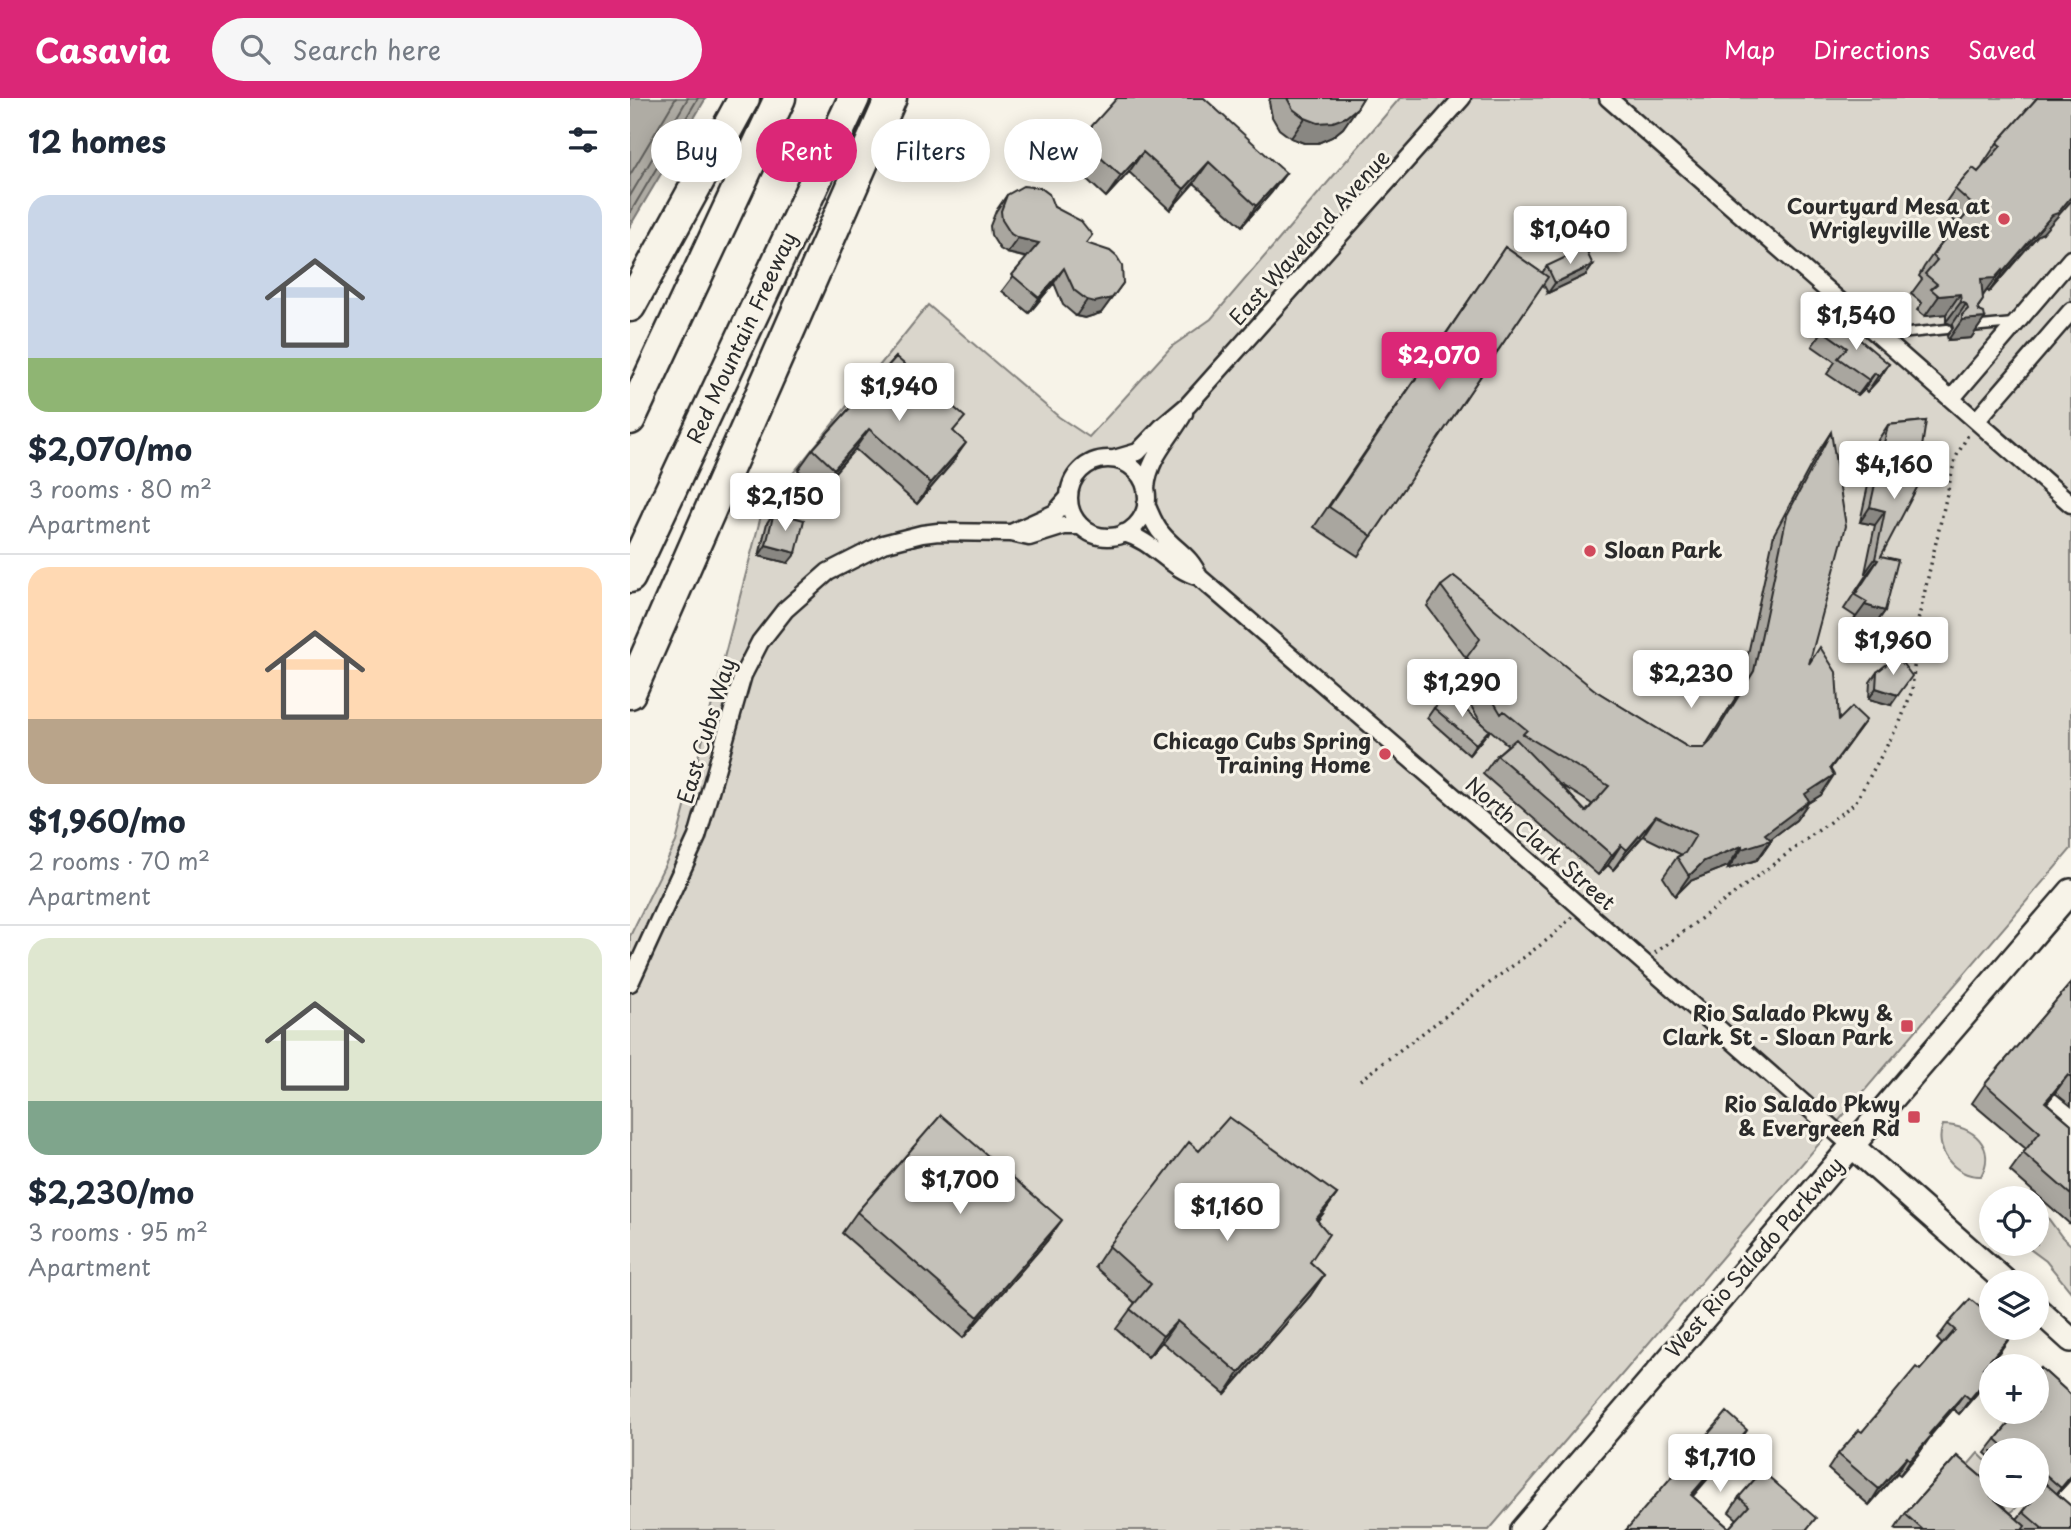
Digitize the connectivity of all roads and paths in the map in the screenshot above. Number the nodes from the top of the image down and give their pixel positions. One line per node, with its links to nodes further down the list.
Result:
1 (744, 98): 8 (highway)
2 (780, 98): 16 (highway)
3 (854, 98): 25 (highway, Red Mountain Freeway)
4 (891, 98): 27 (highway)
5 (1462, 98): 15 (street, East Waveland Avenue)
6 (1608, 98): 13 (street)
7 (2071, 258): 10 (street)
8 (630, 306)
9 (2071, 311): 17 (street)
10 (2016, 323): 11 (lane); 14 (street)
11 (1970, 327)
12 (1947, 329): 13 (lane)
13 (1881, 336): 14 (street)
14 (1952, 398): 17 (street)
15 (1188, 405): 18 (street, East Waveland Avenue); 19 (street, East Waveland Avenue)
16 (630, 419)
17 (1977, 420): 21 (street); 32 (path)
18 (1114, 459): 19 (street); 20 (street, East Cubs Way)
19 (1146, 497): 24 (street); 26 (street, North Clark Street)
20 (1069, 498): 22 (street); 23 (street, East Cubs Way)
21 (2071, 504)
22 (1080, 526): 23 (street, East Cubs Way); 24 (street, East Cubs Way)
23 (1011, 533): 33 (street, East Cubs Way)
24 (1124, 533): 26 (street, North Clark Street)
25 (630, 577)
26 (1199, 577): 31 (street, North Clark Street)
27 (660, 629): 28 (highway); 29 (highway)
28 (630, 693)
29 (630, 704)
30 (2071, 891): 35 (main road, West Rio Salado Parkway)
31 (1580, 908): 32 (street, North Clark Street); 34 (path)
32 (1642, 962): 35 (street, North Clark Street)
33 (630, 983)
34 (1360, 1080)
35 (1851, 1145): 36 (main road); 39 (main road, West Rio Salado Parkway)
36 (1992, 1270)
37 (2049, 1320): 38 (main road)
38 (2071, 1340)
39 (1522, 1530)

